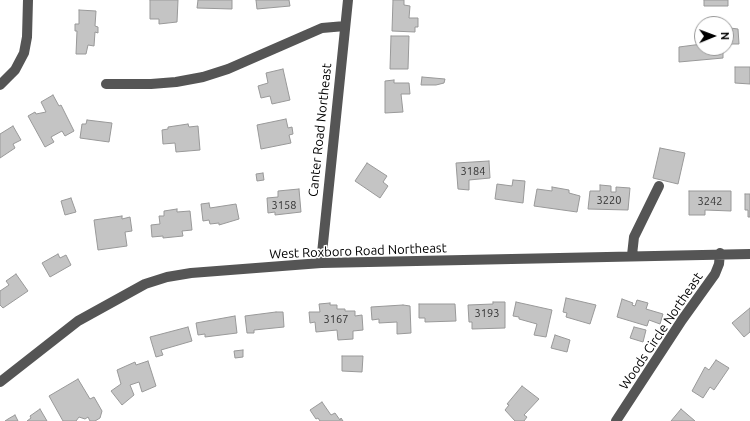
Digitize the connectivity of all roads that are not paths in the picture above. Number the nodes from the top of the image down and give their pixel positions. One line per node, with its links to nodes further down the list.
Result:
1 (28, 0): 5 (street)
2 (348, 0): 3 (street, Canter Road Northeast)
3 (345, 26): 4 (street); 10 (street, Canter Road Northeast)
4 (106, 84)
5 (0, 85)
6 (659, 186): 9 (street)
7 (720, 253): 8 (street, West Roxboro Road Northeast); 9 (street, West Roxboro Road Northeast); 12 (street, Woods Circle Northeast)
8 (750, 254)
9 (632, 255): 10 (street, West Roxboro Road Northeast)
10 (321, 263): 11 (street, West Roxboro Road Northeast)
11 (0, 382)
12 (616, 421)

